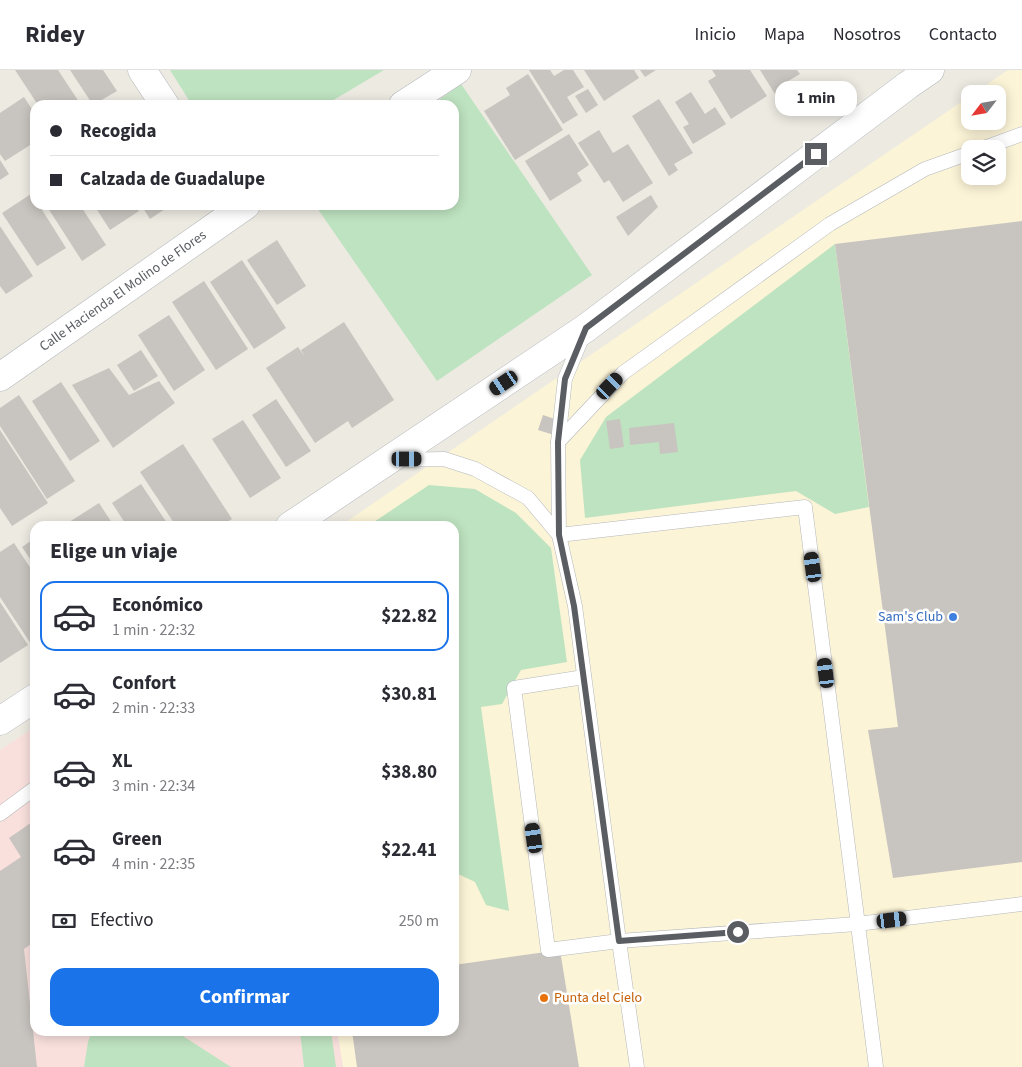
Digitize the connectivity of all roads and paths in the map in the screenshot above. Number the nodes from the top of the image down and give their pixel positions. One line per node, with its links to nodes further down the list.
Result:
1 (142, 70): 5 (street)
2 (458, 70): 6 (street)
3 (930, 70): 4 (street)
4 (907, 77): 11 (street)
5 (162, 100)
6 (411, 100)
7 (1022, 134): 8 (lane)
8 (1006, 140)
9 (961, 156): 13 (lane)
10 (234, 210): 12 (street, Calle Hacienda El Molino de Flores)
11 (586, 328): 13 (lane); 14 (street)
12 (0, 377)
13 (558, 442): 16 (lane)
14 (389, 460): 15 (street); 16 (lane)
15 (298, 521)
16 (559, 535): 17 (lane); 23 (lane)
17 (584, 677): 24 (lane); 24 (lane)
18 (30, 701): 19 (street)
19 (0, 721)
20 (30, 792): 21 (lane)
21 (0, 814)
22 (1022, 904): 23 (lane)
23 (857, 924): 24 (lane); 26 (lane)
24 (619, 941): 25 (lane)
25 (637, 1067)
26 (876, 1067)

